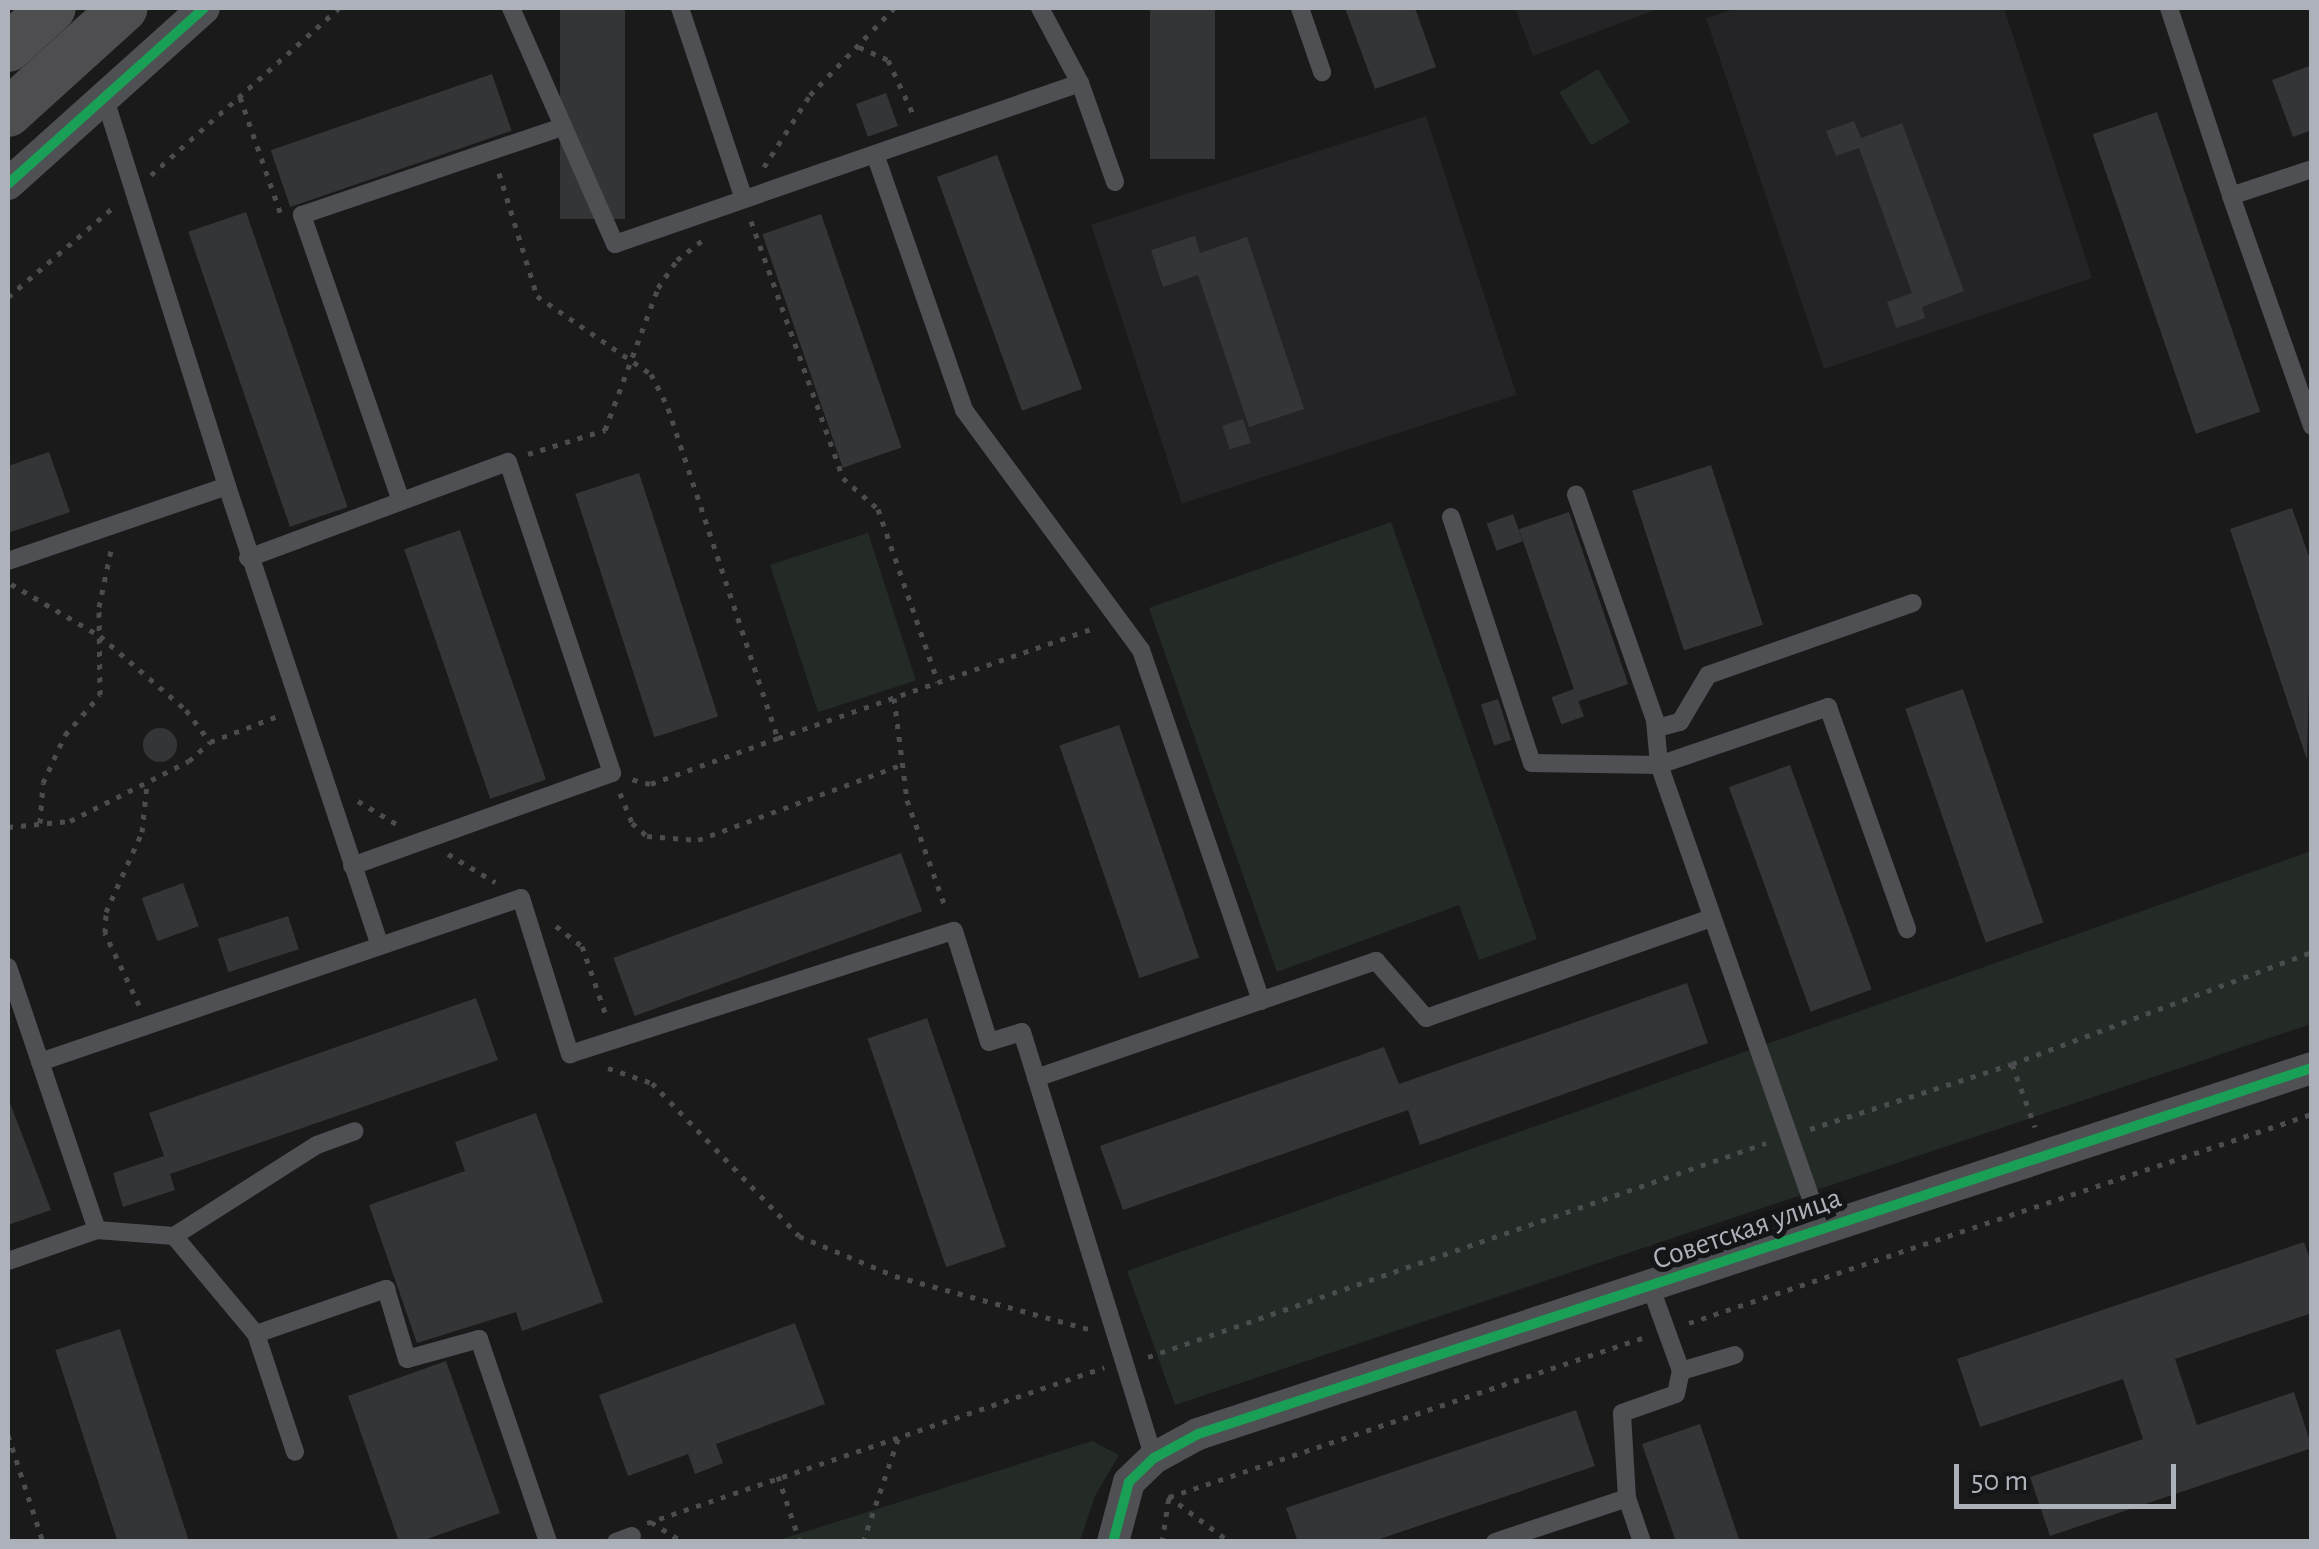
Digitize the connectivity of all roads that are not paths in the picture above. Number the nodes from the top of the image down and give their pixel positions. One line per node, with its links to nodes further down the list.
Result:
1 (52, 8): 9 (street)
2 (124, 8): 13 (street)
3 (204, 8): 12 (street)
4 (511, 8): 14 (lane)
5 (680, 8): 20 (lane)
6 (1040, 8): 11 (lane)
7 (1300, 8): 10 (lane)
8 (2168, 8): 19 (lane)
9 (8, 48)
10 (1322, 72)
11 (1080, 83): 15 (lane); 17 (lane)
12 (105, 99): 18 (street); 22 (lane)
13 (8, 114)
14 (562, 127): 20 (lane); 24 (lane)
15 (875, 154): 20 (lane); 36 (lane)
16 (2312, 169): 19 (lane)
17 (1116, 182)
18 (8, 184)
19 (2231, 196): 21 (lane)
20 (744, 199)
21 (2312, 426)
22 (227, 486): 26 (lane); 27 (lane)
23 (1576, 494): 29 (lane)
24 (401, 501): 26 (lane); 31 (lane)
25 (1451, 517): 30 (lane)
26 (248, 558): 31 (lane)
27 (8, 561)
28 (1913, 603): 29 (lane)
29 (1657, 728): 30 (lane)
30 (1659, 764): 32 (lane); 33 (lane)
31 (352, 866): 34 (lane)
32 (1712, 918): 36 (lane); 42 (lane)
33 (1907, 929)
34 (379, 944): 37 (lane); 39 (lane)
35 (8, 967): 37 (lane)
36 (1261, 1001): 39 (lane)
37 (40, 1062): 41 (lane)
38 (2312, 1068): 42 (street, Советская улица)
39 (1036, 1078): 50 (lane)
40 (355, 1131): 43 (lane)
41 (97, 1230): 43 (lane); 44 (lane)
42 (1822, 1230): 45 (street, Советская улица)
43 (174, 1236): 46 (lane)
44 (8, 1261)
45 (1651, 1288): 48 (lane); 50 (street, Советская улица)
46 (256, 1334): 49 (lane); 52 (lane)
47 (1735, 1355): 48 (lane)
48 (1681, 1371): 51 (lane)
49 (295, 1452)
50 (1154, 1458): 53 (street)
51 (1627, 1498): 54 (lane); 55 (lane)
52 (548, 1542)
53 (1113, 1542)
54 (1494, 1542)
55 (1642, 1542)

